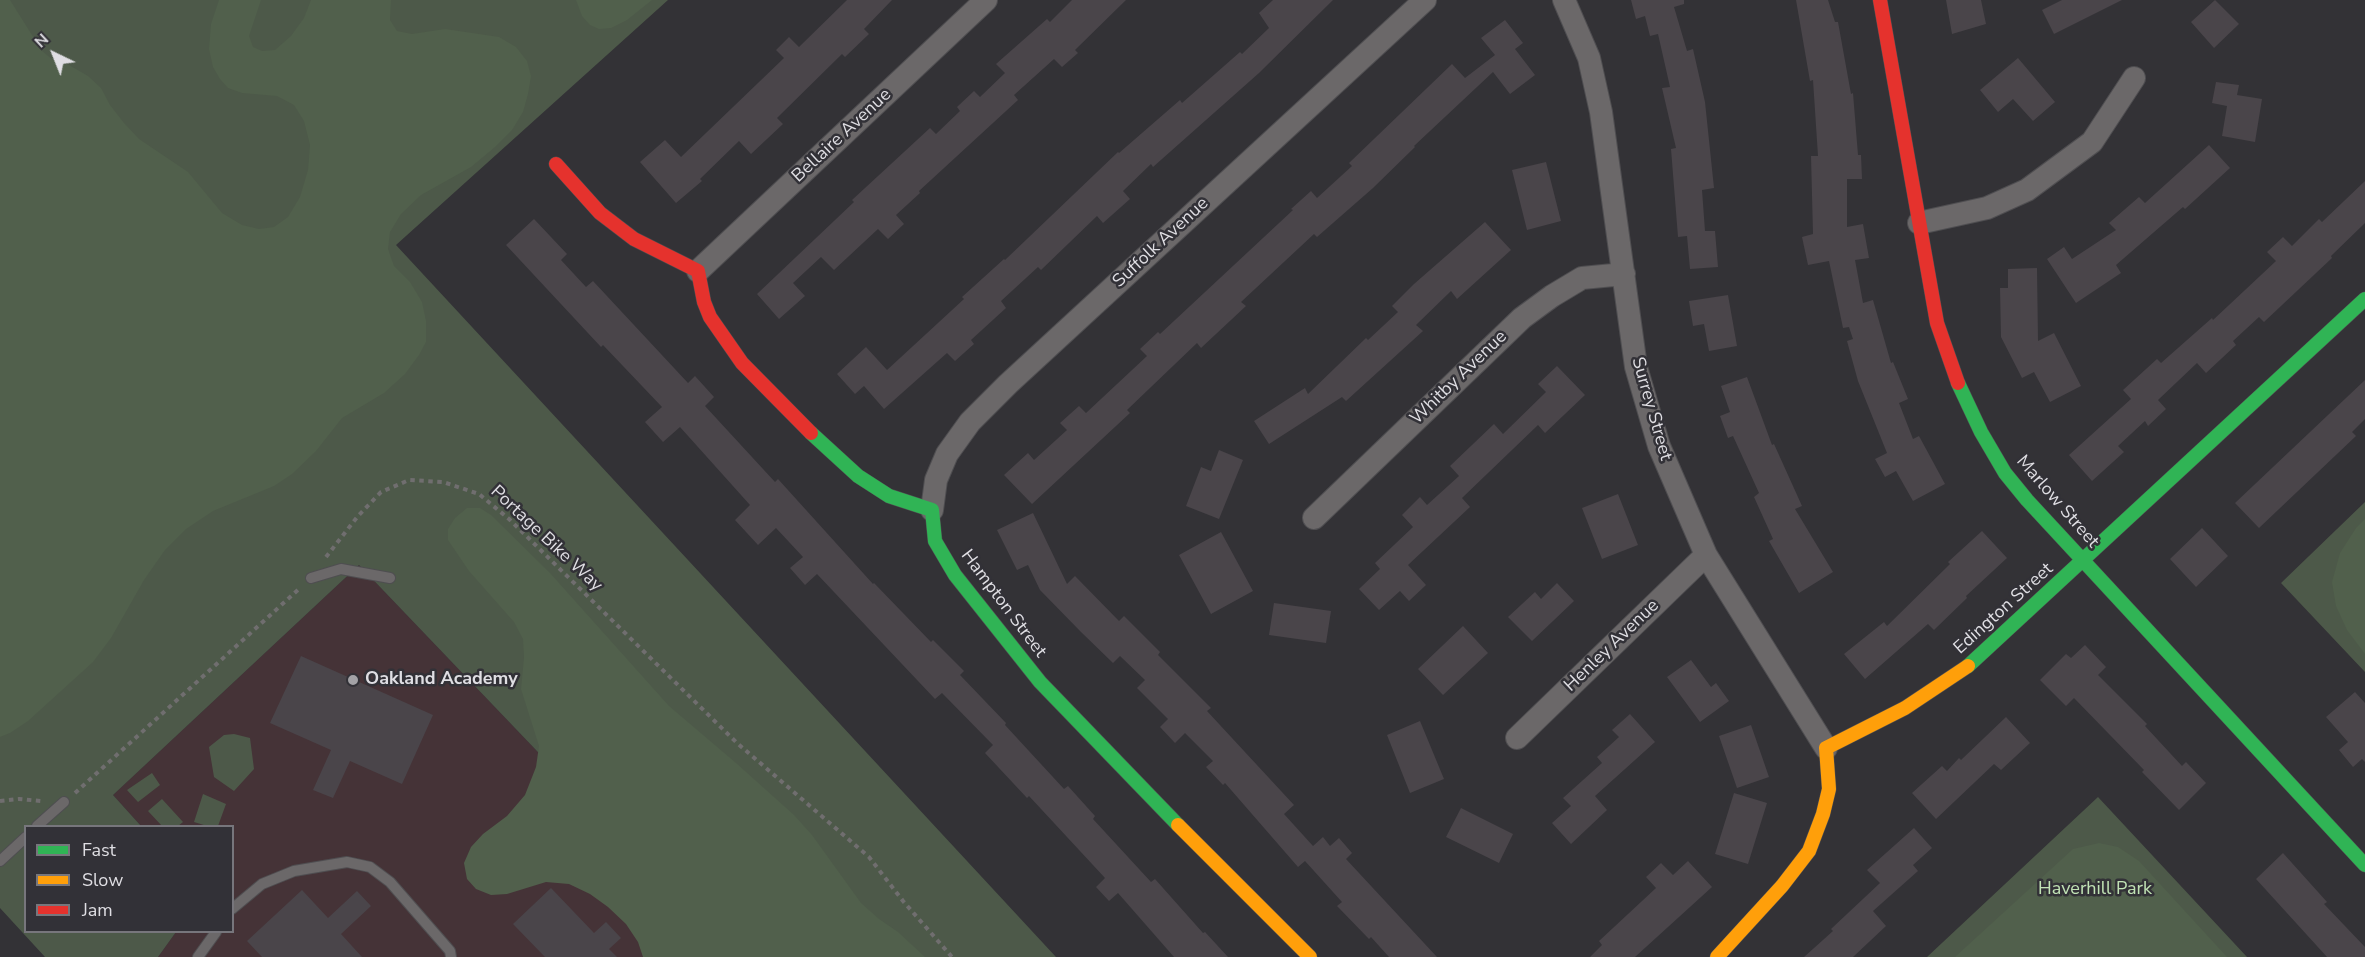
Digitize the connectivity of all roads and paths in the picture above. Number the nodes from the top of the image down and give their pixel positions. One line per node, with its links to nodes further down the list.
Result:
1 (986, 0): 8 (street, Bellaire Avenue)
2 (1425, 0): 11 (street, Suffolk Avenue)
3 (1564, 0): 9 (street, Surrey Street)
4 (1880, 0): 7 (street, Marlow Street)
5 (2134, 78): 7 (street)
6 (556, 164): 8 (street)
7 (1919, 222): 14 (street, Marlow Street)
8 (698, 272): 11 (street)
9 (1624, 274): 12 (street, Whitby Avenue); 13 (street, Surrey Street)
10 (2365, 299): 14 (street, Edington Street)
11 (932, 510): 30 (street, Hampton Street)
12 (1314, 518)
13 (1706, 555): 17 (street, Henley Avenue); 18 (street, Surrey Street)
14 (2084, 561): 18 (street, Edington Street); 24 (street, Marlow Street)
15 (311, 578): 16 (lane); 20 (path, Portage Bike Way); 29 (path, Portage Bike Way)
16 (390, 578)
17 (1517, 738)
18 (1826, 748): 31 (street)
19 (0, 801): 20 (path)
20 (64, 802): 21 (lane)
21 (39, 825)
22 (24, 839): 23 (lane)
23 (0, 861)
24 (2365, 865)
25 (234, 907): 28 (lane)
26 (215, 933): 27 (lane)
27 (198, 957)
28 (451, 957)
29 (952, 957)
30 (1310, 957)
31 (1717, 957)

